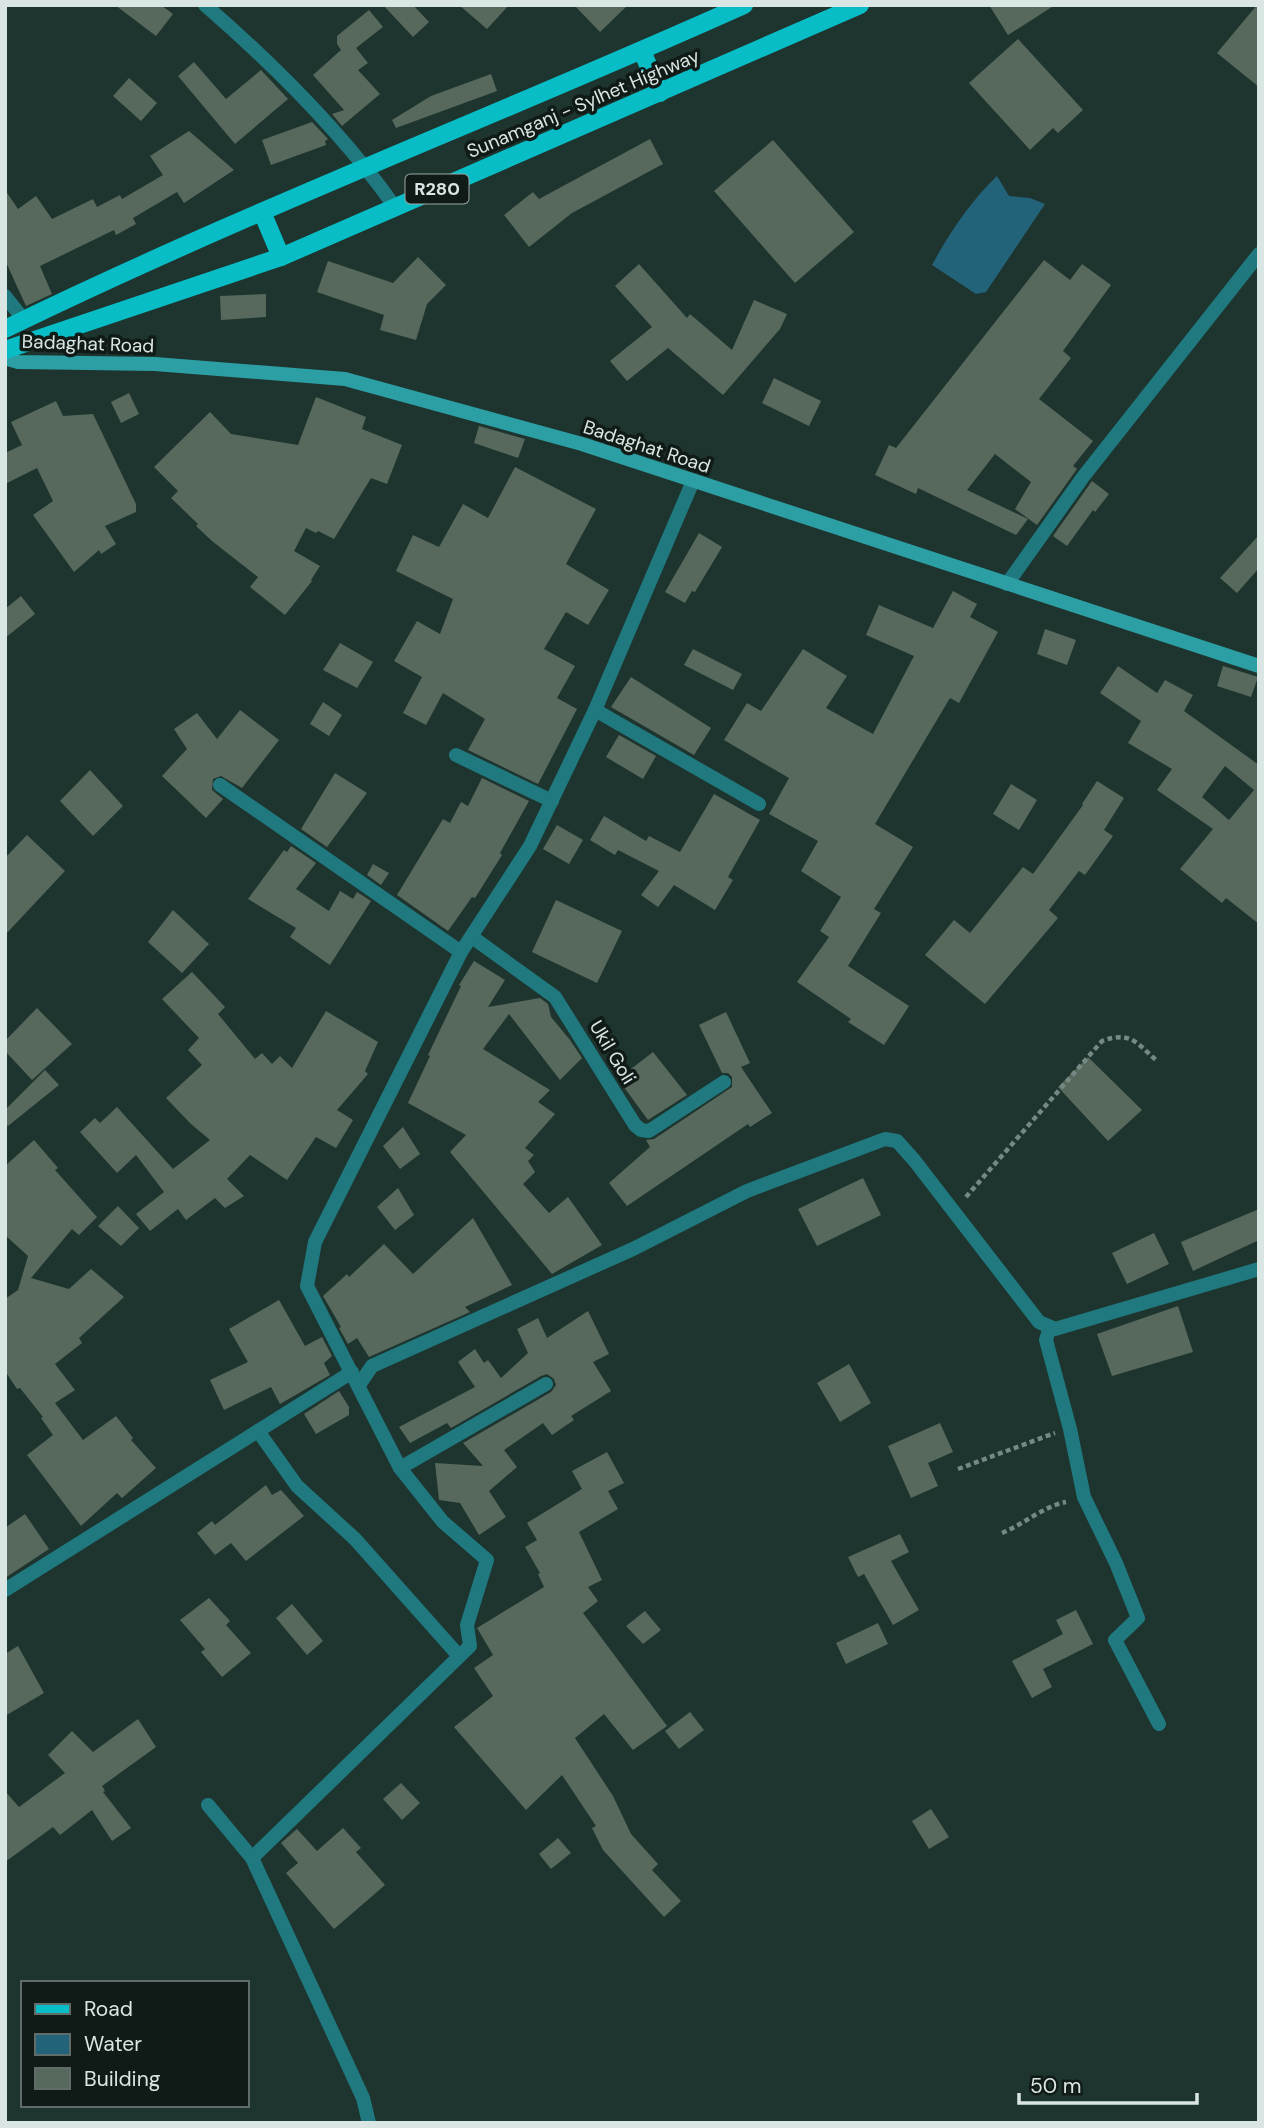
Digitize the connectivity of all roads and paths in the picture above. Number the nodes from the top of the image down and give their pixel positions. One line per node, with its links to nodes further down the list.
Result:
1 (205, 5): 6 (street)
2 (744, 5): 4 (main road, Sunamganj - Sylhet Highway / R280)
3 (860, 5): 5 (main road, Sunamganj - Sylhet Highway / R280)
4 (642, 51): 5 (main road); 6 (main road, Sunamganj - Sylhet Highway / R280)
5 (660, 93): 7 (main road, Sunamganj - Sylhet Highway / R280)
6 (366, 166): 7 (street); 8 (main road, Sunamganj - Sylhet Highway / R280)
7 (395, 207): 10 (main road, Sunamganj - Sylhet Highway / R280)
8 (262, 212): 10 (main road); 12 (main road, Sunamganj - Sylhet Highway / R280)
9 (1259, 254): 17 (street)
10 (281, 257): 14 (main road, Sunamganj - Sylhet Highway / R280)
11 (5, 296): 12 (street)
12 (24, 320): 13 (main road, Sunamganj - Sylhet Highway / R280)
13 (5, 329)
14 (5, 350)
15 (5, 358): 16 (main road, Badaghat Road)
16 (693, 481): 17 (main road, Badaghat Road); 19 (street)
17 (1007, 584): 18 (main road, Badaghat Road)
18 (1259, 666)
19 (595, 710): 22 (street); 23 (street)
20 (456, 755): 22 (street)
21 (220, 785): 25 (street)
22 (552, 801): 24 (street)
23 (760, 804)
24 (472, 937): 25 (street); 27 (street, Ukil Goli)
25 (461, 952): 31 (street)
26 (1156, 1060): 28 (path)
27 (724, 1082)
28 (953, 1210): 30 (street); 31 (street)
29 (1259, 1269): 30 (street)
30 (1051, 1327): 33 (street)
31 (356, 1379): 34 (street); 35 (street)
32 (546, 1384): 35 (street)
33 (1070, 1429): 36 (path); 37 (street)
34 (258, 1431): 39 (street); 40 (street)
35 (400, 1468): 40 (street)
36 (958, 1469)
37 (1084, 1497): 38 (path); 41 (street)
38 (1002, 1533)
39 (5, 1590)
40 (459, 1656): 43 (street)
41 (1160, 1724)
42 (208, 1805): 43 (street)
43 (252, 1858): 44 (street)
44 (369, 2123)

